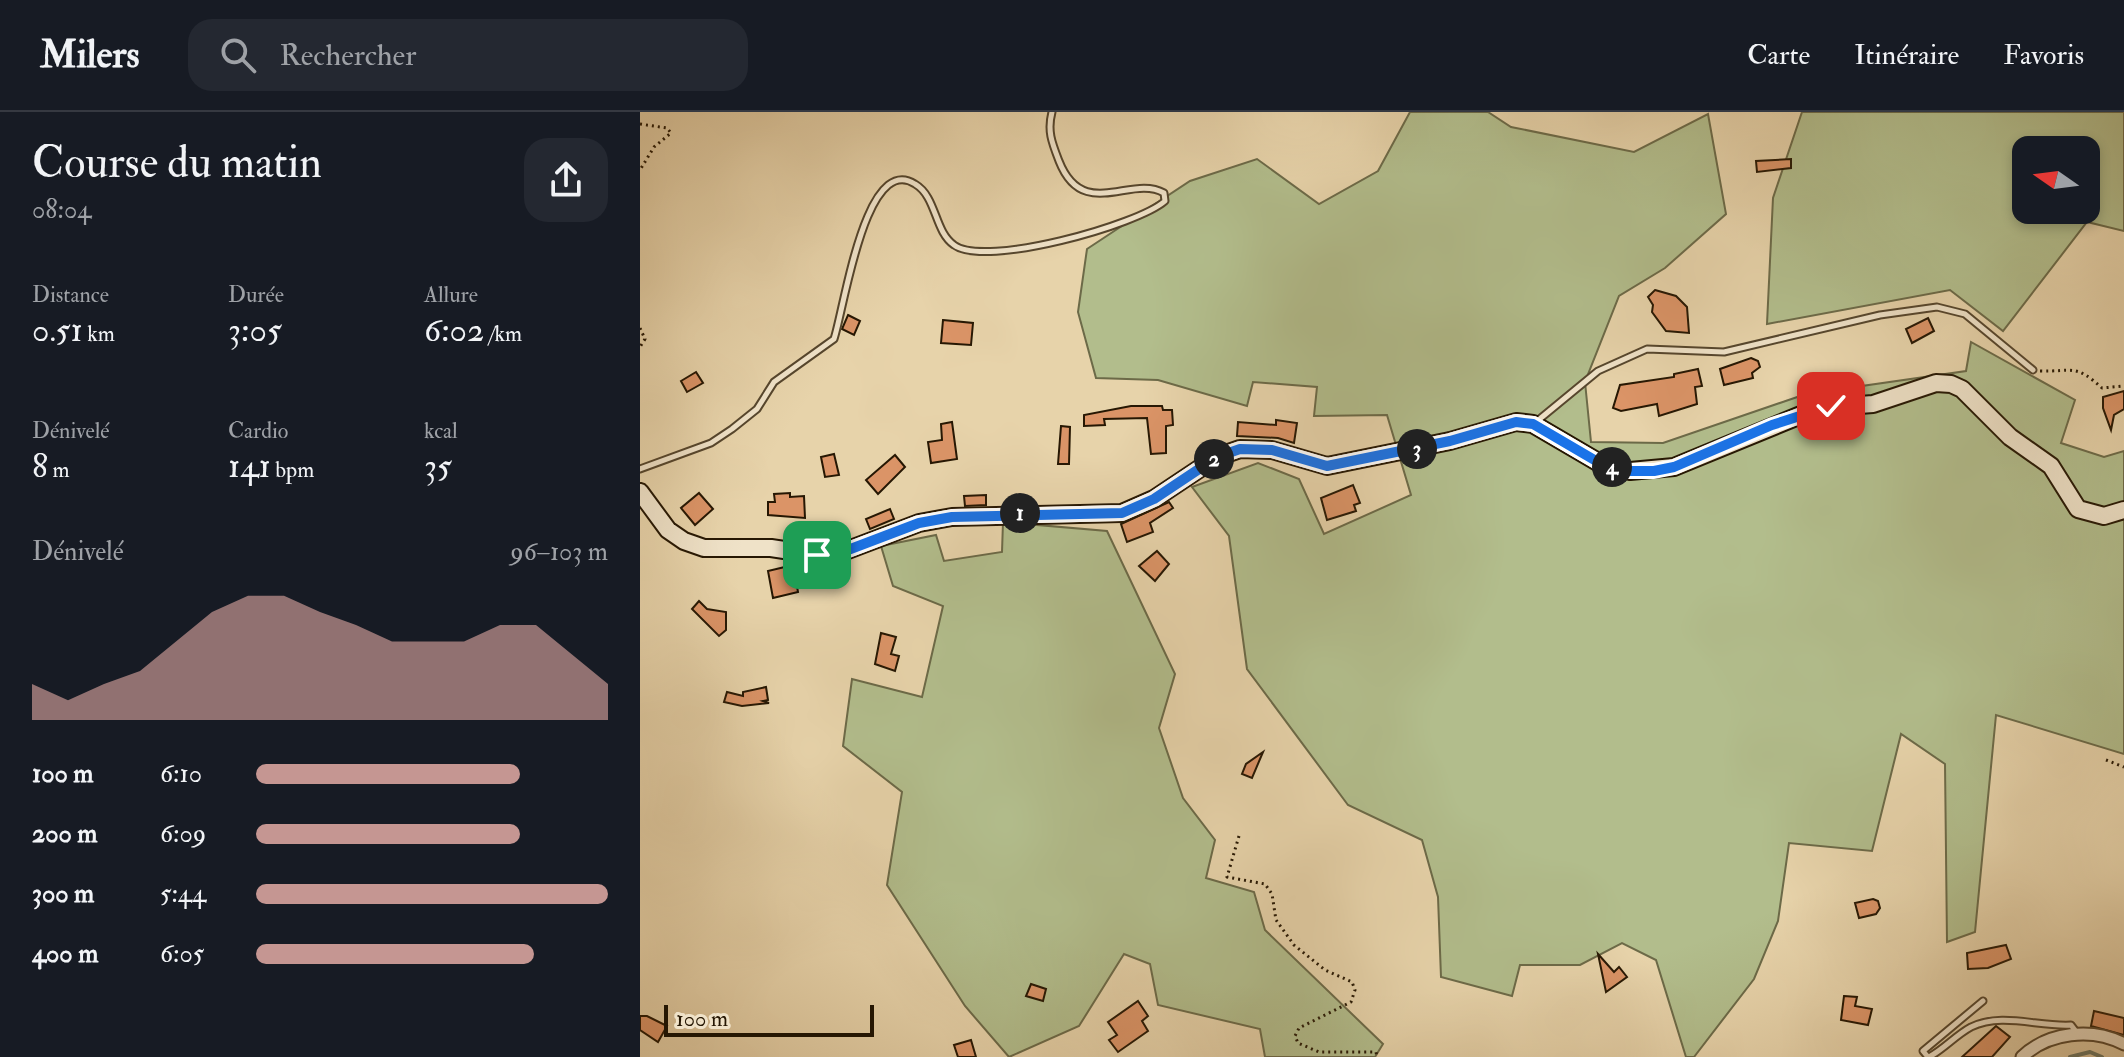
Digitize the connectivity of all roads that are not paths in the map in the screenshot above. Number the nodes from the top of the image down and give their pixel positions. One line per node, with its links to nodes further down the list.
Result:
1 (1052, 112): 4 (lane)
2 (2033, 370): 3 (lane)
3 (1533, 424): 5 (street); 6 (street)
4 (640, 469)
5 (640, 492)
6 (2124, 510)
7 (1983, 1001): 11 (lane)
8 (2077, 1034): 9 (street); 10 (street); 11 (lane)
9 (2124, 1044)
10 (2026, 1056)
11 (1928, 1057)

